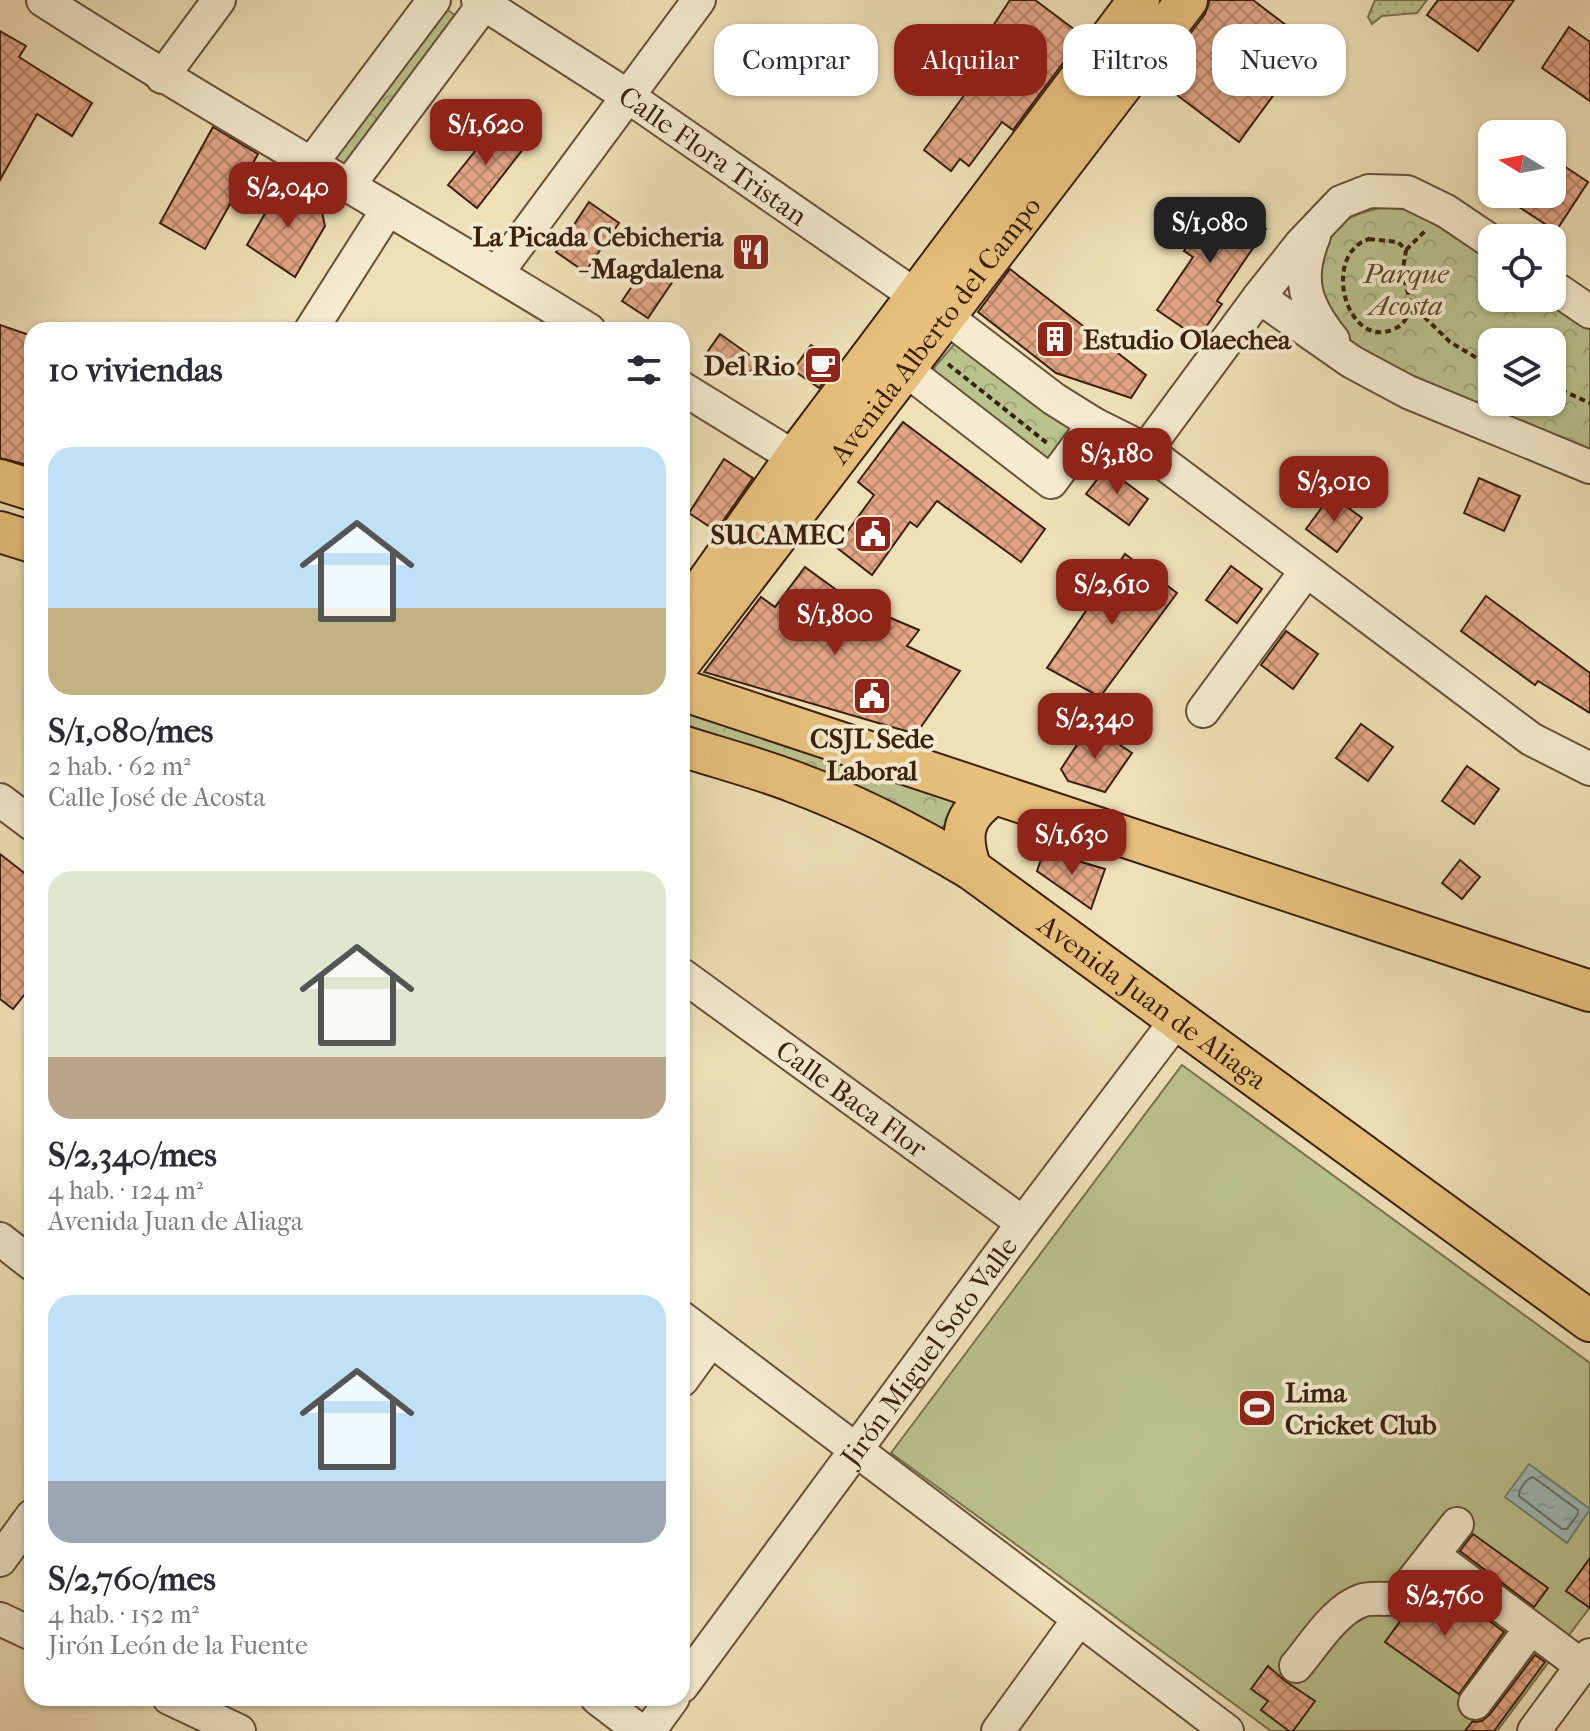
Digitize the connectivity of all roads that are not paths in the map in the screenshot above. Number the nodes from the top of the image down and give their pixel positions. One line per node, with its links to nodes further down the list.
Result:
1 (43, 0): 8 (street)
2 (219, 0): 8 (street)
3 (434, 0): 10 (street)
4 (699, 0): 9 (street)
5 (1139, 0): 21 (main road, Avenida Alberto del Campo)
6 (1187, 0): 21 (main road, Avenida Alberto del Campo)
7 (483, 1): 9 (street, Calle Flora Tristan); 11 (street)
8 (162, 77): 10 (street)
9 (626, 95): 15 (street); 21 (street, Calle Flora Tristan)
10 (311, 164): 11 (street)
11 (349, 185): 13 (street)
12 (1334, 208): 14 (street); 17 (street); 22 (street)
13 (388, 209): 15 (street); 19 (street)
14 (1478, 233)
15 (497, 273): 20 (street)
16 (1566, 296): 18 (street)
17 (1259, 297): 22 (street); 25 (street)
18 (1590, 312)
19 (316, 322)
20 (576, 322)
21 (923, 331): 24 (street); 24 (street); 26 (main road, Avenida Alberto del Campo); 26 (main road, Avenida Alberto del Campo)
22 (1352, 362): 27 (street)
23 (690, 393): 26 (street)
24 (1094, 424): 25 (street)
25 (1146, 450): 32 (street)
26 (809, 466): 33 (main road, Avenida Alberto del Campo); 34 (main road, Avenida Alberto del Campo)
27 (1590, 467)
28 (0, 480): 29 (main road)
29 (24, 488)
30 (0, 532): 31 (main road)
31 (24, 540)
32 (1306, 571): 36 (street); 38 (street)
33 (690, 608)
34 (690, 648)
35 (690, 693): 39 (main road)
36 (1203, 711)
37 (690, 749): 43 (main road, Avenida Juan de Aliaga)
38 (1590, 769)
39 (949, 780): 40 (main road); 43 (main road)
40 (993, 795): 44 (main road); 46 (main road)
41 (0, 800): 42 (street)
42 (24, 818)
43 (924, 840): 44 (main road, Avenida Juan de Aliaga)
44 (971, 869): 47 (main road, Avenida Juan de Aliaga)
45 (690, 981): 48 (street, Calle Baca Flor)
46 (1590, 991)
47 (1178, 1018): 48 (street, Jirón Miguel Soto Valle); 51 (main road, Avenida Juan de Aliaga)
48 (1023, 1223): 55 (street, Jirón Miguel Soto Valle)
49 (0, 1239): 50 (street)
50 (24, 1258)
51 (1590, 1321)
52 (690, 1324): 53 (street)
53 (711, 1340): 54 (street); 55 (street)
54 (690, 1369)
55 (856, 1450): 61 (street); 66 (street, Jirón Miguel Soto Valle)
56 (1457, 1524): 58 (street)
57 (24, 1527): 59 (street)
58 (1433, 1555): 62 (street); 65 (street)
59 (0, 1560)
60 (0, 1619): 63 (street)
61 (1079, 1619): 74 (street); 75 (street)
62 (1531, 1628): 64 (street); 67 (street)
63 (24, 1630)
64 (1586, 1661): 76 (street)
65 (1296, 1666)
66 (690, 1675)
67 (1475, 1703)
68 (186, 1706): 71 (street)
69 (607, 1706): 72 (street)
70 (667, 1706): 73 (street)
71 (239, 1731)
72 (640, 1731)
73 (649, 1731)
74 (998, 1731)
75 (1227, 1731)
76 (1534, 1731)

